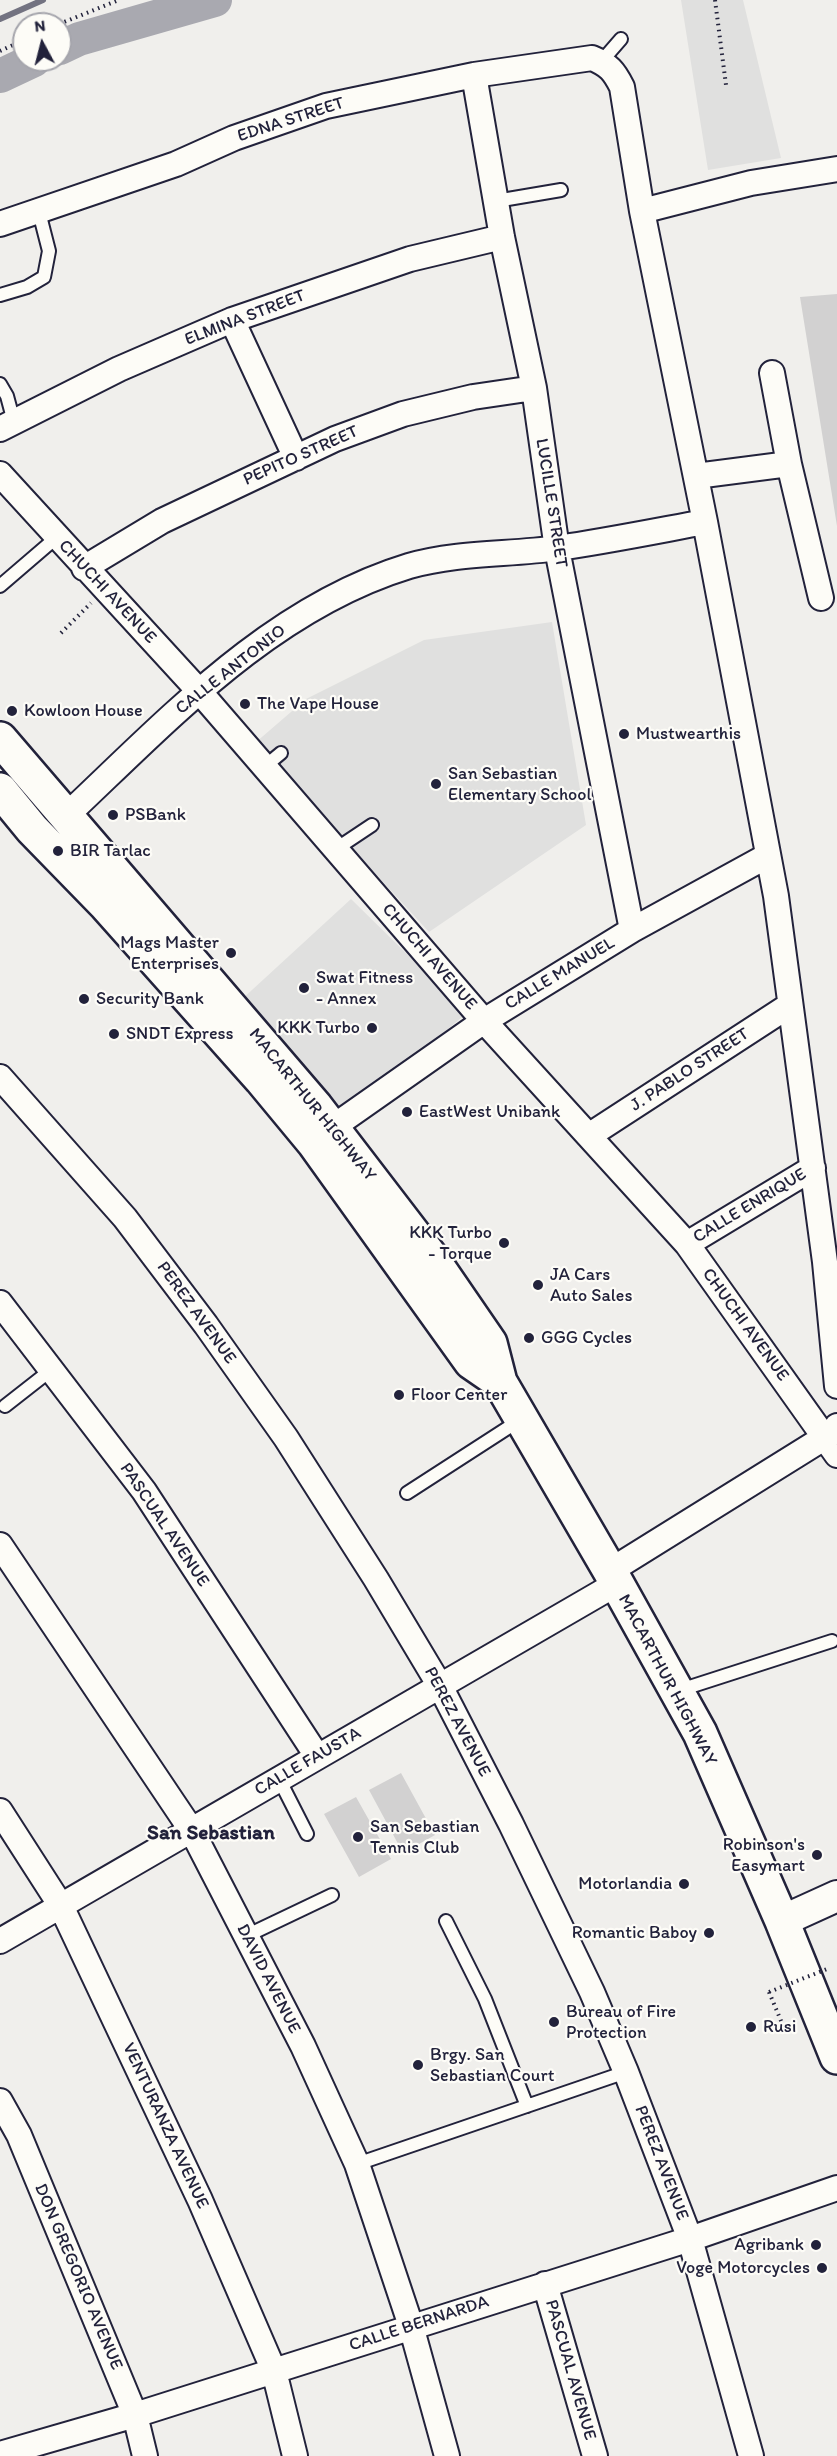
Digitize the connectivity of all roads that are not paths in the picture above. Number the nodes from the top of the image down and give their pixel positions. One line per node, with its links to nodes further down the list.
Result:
1 (621, 39): 2 (lane)
2 (597, 60): 3 (street, EDNA STREET); 7 (street)
3 (474, 75): 6 (street, LUCILLE STREET); 8 (street, EDNA STREET)
4 (837, 169): 7 (street)
5 (561, 190): 6 (lane)
6 (496, 201): 10 (street, LUCILLE STREET)
7 (642, 211): 20 (street)
8 (39, 212): 9 (street, EDNA STREET); 11 (lane)
9 (0, 224)
10 (502, 237): 12 (street, ELMINA STREET); 15 (street, LUCILLE STREET)
11 (0, 295)
12 (232, 320): 16 (street, ELMINA STREET); 17 (street)
13 (772, 373): 18 (street)
14 (0, 384): 16 (lane)
15 (534, 388): 17 (street, PEPITO STREET); 23 (street, LUCILLE STREET)
16 (7, 426)
17 (296, 458): 24 (street, PEPITO STREET)
18 (789, 464): 20 (street); 26 (street)
19 (0, 474): 22 (street, CHUCHI AVENUE)
20 (696, 476): 21 (street)
21 (705, 522): 23 (street, CALLE ANTONIO); 33 (street)
22 (57, 537): 24 (street, CHUCHI AVENUE); 25 (lane)
23 (557, 549): 27 (street, CALLE ANTONIO); 34 (street, LUCILLE STREET)
24 (84, 568): 27 (street, CHUCHI AVENUE)
25 (0, 586)
26 (821, 598)
27 (199, 691): 30 (street, CALLE ANTONIO); 32 (street, CHUCHI AVENUE)
28 (0, 739): 30 (highway, MACARTHUR HIGHWAY)
29 (0, 790): 44 (highway, MACARTHUR HIGHWAY)
30 (67, 815): 38 (highway, MACARTHUR HIGHWAY)
31 (372, 825): 32 (lane)
32 (336, 849): 36 (street, CHUCHI AVENUE)
33 (767, 856): 34 (street, CALLE MANUEL); 35 (street)
34 (632, 930): 36 (street, CALLE MANUEL)
35 (790, 1005): 39 (street, J. PABLO STREET); 40 (street)
36 (484, 1021): 38 (street, CALLE MANUEL); 39 (street, CHUCHI AVENUE)
37 (0, 1077): 53 (street, PEREZ AVENUE)
38 (333, 1127): 44 (highway, MACARTHUR HIGHWAY)
39 (590, 1135): 41 (street, CHUCHI AVENUE)
40 (813, 1168): 41 (street, CALLE ENRIQUE); 45 (street)
41 (687, 1244): 48 (street, CHUCHI AVENUE)
42 (0, 1303): 43 (street, PASCUAL AVENUE)
43 (51, 1370): 46 (lane); 55 (street, PASCUAL AVENUE)
44 (500, 1382): 47 (highway, MACARTHUR HIGHWAY)
45 (837, 1386)
46 (5, 1406)
47 (521, 1419): 49 (lane); 51 (highway, MACARTHUR HIGHWAY)
48 (833, 1439): 51 (street, CALLE FAUSTA)
49 (407, 1493)
50 (0, 1545): 58 (street, DAVID AVENUE)
51 (613, 1578): 53 (street, CALLE FAUSTA); 54 (highway, MACARTHUR HIGHWAY)
52 (832, 1641): 54 (lane)
53 (440, 1686): 55 (street, CALLE FAUSTA); 68 (street, PEREZ AVENUE)
54 (676, 1691): 64 (highway, MACARTHUR HIGHWAY)
55 (317, 1756): 56 (street, CALLE FAUSTA)
56 (279, 1779): 58 (street, CALLE FAUSTA); 59 (lane)
57 (0, 1811): 62 (street, VENTURANZA AVENUE)
58 (192, 1831): 62 (street, CALLE FAUSTA); 65 (street, DAVID AVENUE)
59 (307, 1834)
60 (332, 1895): 65 (lane)
61 (837, 1896): 64 (street)
62 (61, 1906): 66 (street, CALLE FAUSTA); 76 (street, VENTURANZA AVENUE)
63 (446, 1921): 70 (lane)
64 (783, 1921): 67 (highway, MACARTHUR HIGHWAY)
65 (246, 1936): 71 (street, DAVID AVENUE)
66 (0, 1941)
67 (837, 2057)
68 (626, 2072): 70 (lane); 73 (street, PEREZ AVENUE)
69 (0, 2101): 77 (street, DON GREGORIO AVENUE)
70 (527, 2106): 71 (lane)
71 (357, 2164): 75 (street, DAVID AVENUE)
72 (837, 2188): 73 (street, CALLE BERNARDA)
73 (690, 2239): 74 (street, CALLE BERNARDA); 83 (street, PEREZ AVENUE)
74 (544, 2284): 75 (street, CALLE BERNARDA); 82 (street, PASCUAL AVENUE)
75 (411, 2326): 76 (street, CALLE BERNARDA); 81 (street, DAVID AVENUE)
76 (274, 2371): 77 (street, CALLE BERNARDA); 80 (street, VENTURANZA AVENUE)
77 (135, 2415): 78 (street, CALLE BERNARDA); 79 (street, DON GREGORIO AVENUE)
78 (0, 2454)
79 (145, 2456)
80 (295, 2456)
81 (447, 2456)
82 (595, 2456)
83 (751, 2456)

